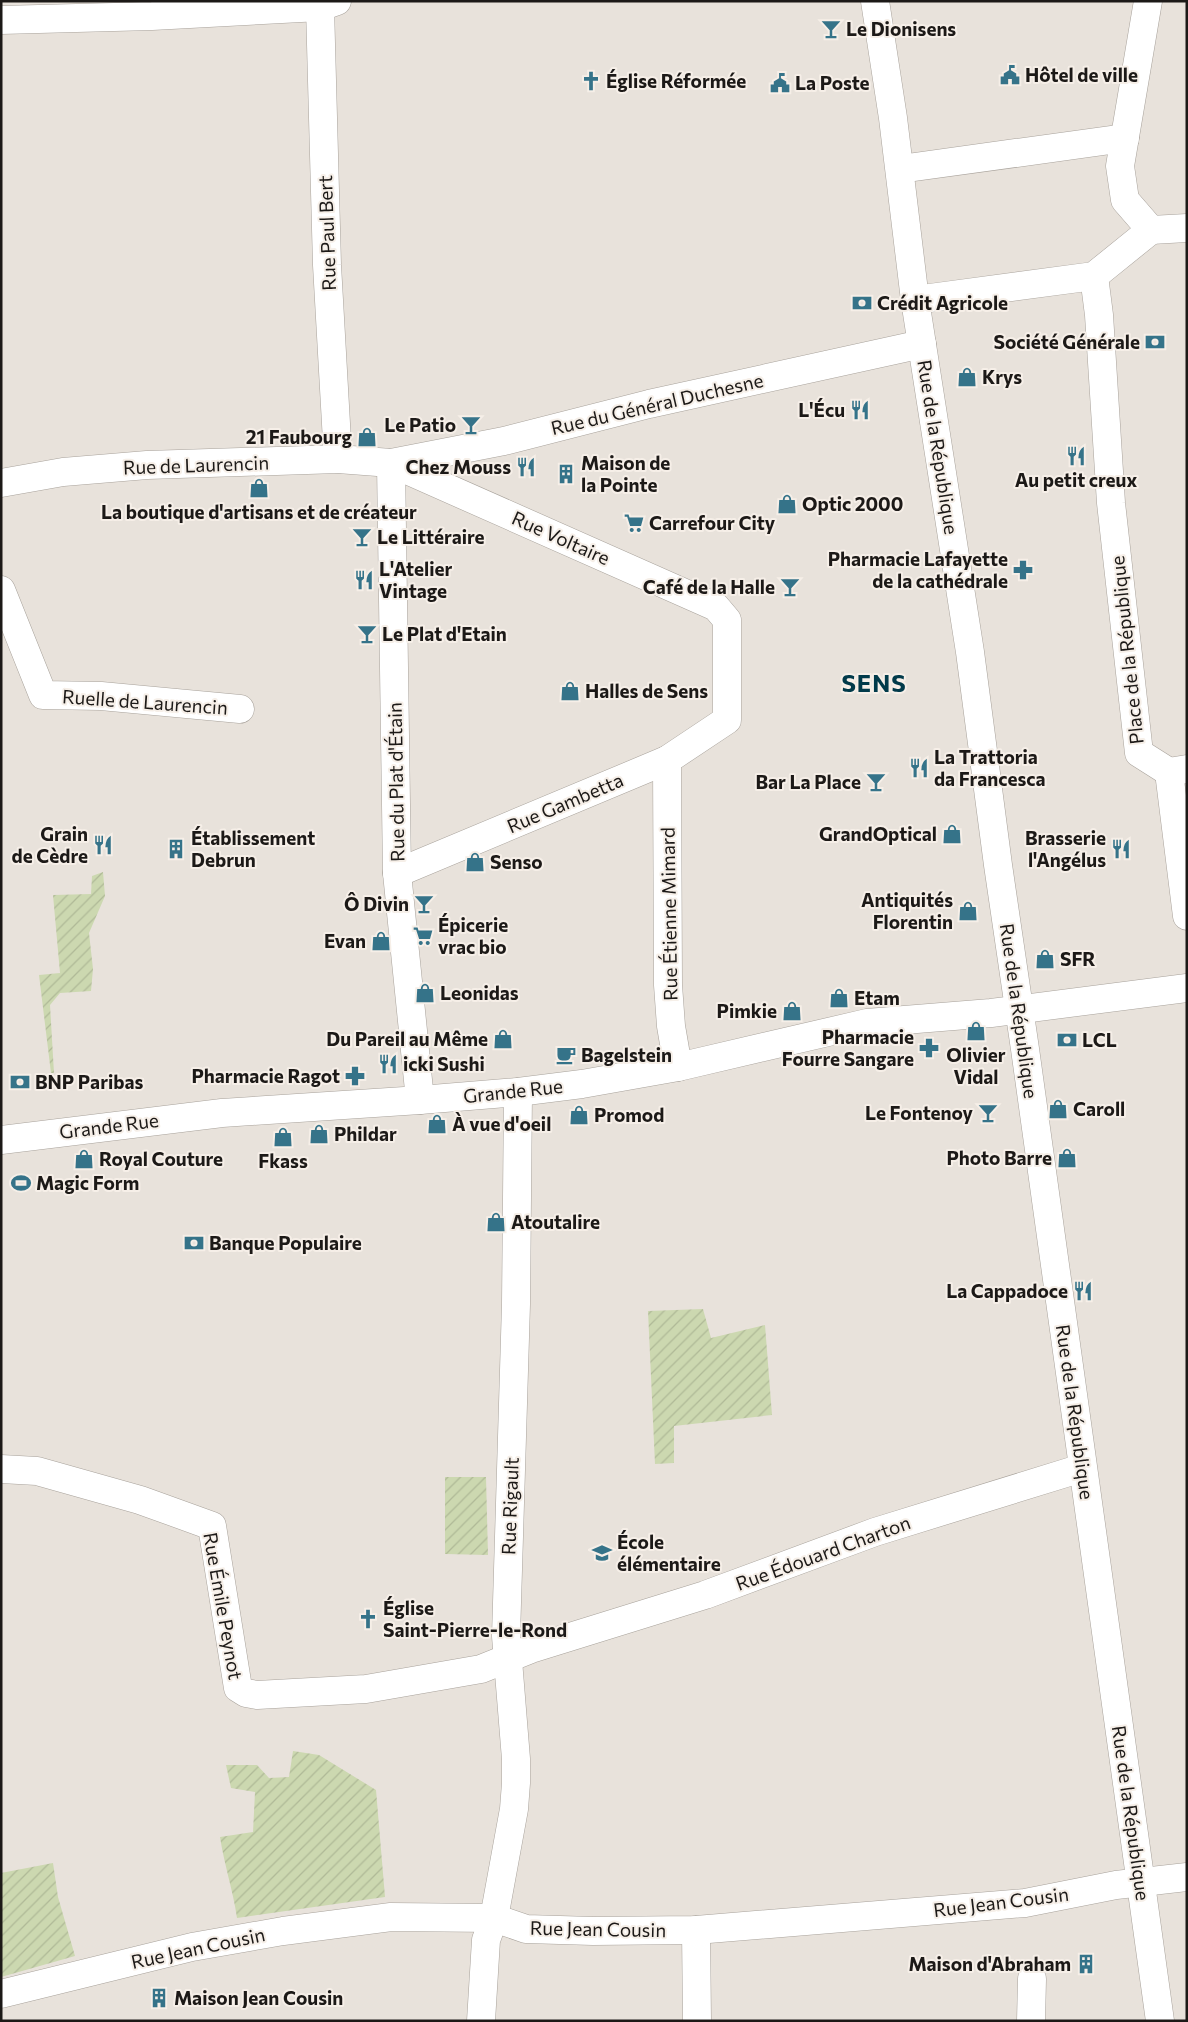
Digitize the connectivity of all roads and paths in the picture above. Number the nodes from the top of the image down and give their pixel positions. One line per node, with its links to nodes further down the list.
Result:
1 (875, 1): 6 (street, Rue de la République)
2 (1148, 1): 5 (street)
3 (328, 4): 4 (street); 12 (street, Rue Paul Bert)
4 (1, 20)
5 (1124, 138): 6 (street); 8 (street)
6 (900, 169): 10 (street, Rue de la République)
7 (1187, 228): 8 (street)
8 (1151, 230): 9 (street)
9 (1094, 276): 10 (street); 19 (street, Place de la République)
10 (915, 300): 11 (street, Rue de la République)
11 (922, 344): 13 (street, Rue du Général Duchesne); 23 (street, Rue de la République)
12 (338, 459): 13 (street, Rue de Laurencin); 14 (street, Rue de Laurencin)
13 (391, 463): 17 (street, Rue Voltaire); 20 (street, Rue du Plat d'Étain)
14 (1, 483)
15 (1, 590): 16 (street, Ruelle de Laurencin)
16 (240, 709)
17 (727, 720): 18 (street, Rue Gambetta)
18 (668, 760): 20 (street, Rue Gambetta); 24 (street, Rue Étienne Mimard)
19 (1178, 771): 21 (street)
20 (397, 874): 26 (street, Rue du Plat d'Étain)
21 (1187, 916)
22 (1187, 988): 23 (street, Grande Rue)
23 (1019, 1008): 24 (street, Grande Rue); 29 (street, Rue de la République)
24 (678, 1067): 25 (street, Grande Rue)
25 (518, 1092): 26 (street, Grande Rue); 30 (street, Rue Rigault)
26 (420, 1100): 27 (street, Grande Rue)
27 (1, 1140)
28 (1, 1468): 30 (street, Rue Émile Peynot)
29 (1082, 1468): 30 (street, Rue Édouard Charton); 32 (street, Rue de la République)
30 (508, 1658): 33 (street, Rue Rigault)
31 (1187, 1877): 32 (street, Rue Jean Cousin)
32 (1142, 1882): 34 (street, Rue Jean Cousin); 40 (street, Rue de la République)
33 (494, 1918): 34 (street, Rue Jean Cousin); 36 (street, Rue Jean Cousin); 37 (street, Rue Rigault)
34 (696, 1930): 38 (street)
35 (1032, 1979): 39 (street)
36 (1, 1994)
37 (480, 2021)
38 (697, 2021)
39 (1031, 2021)
40 (1160, 2021)

